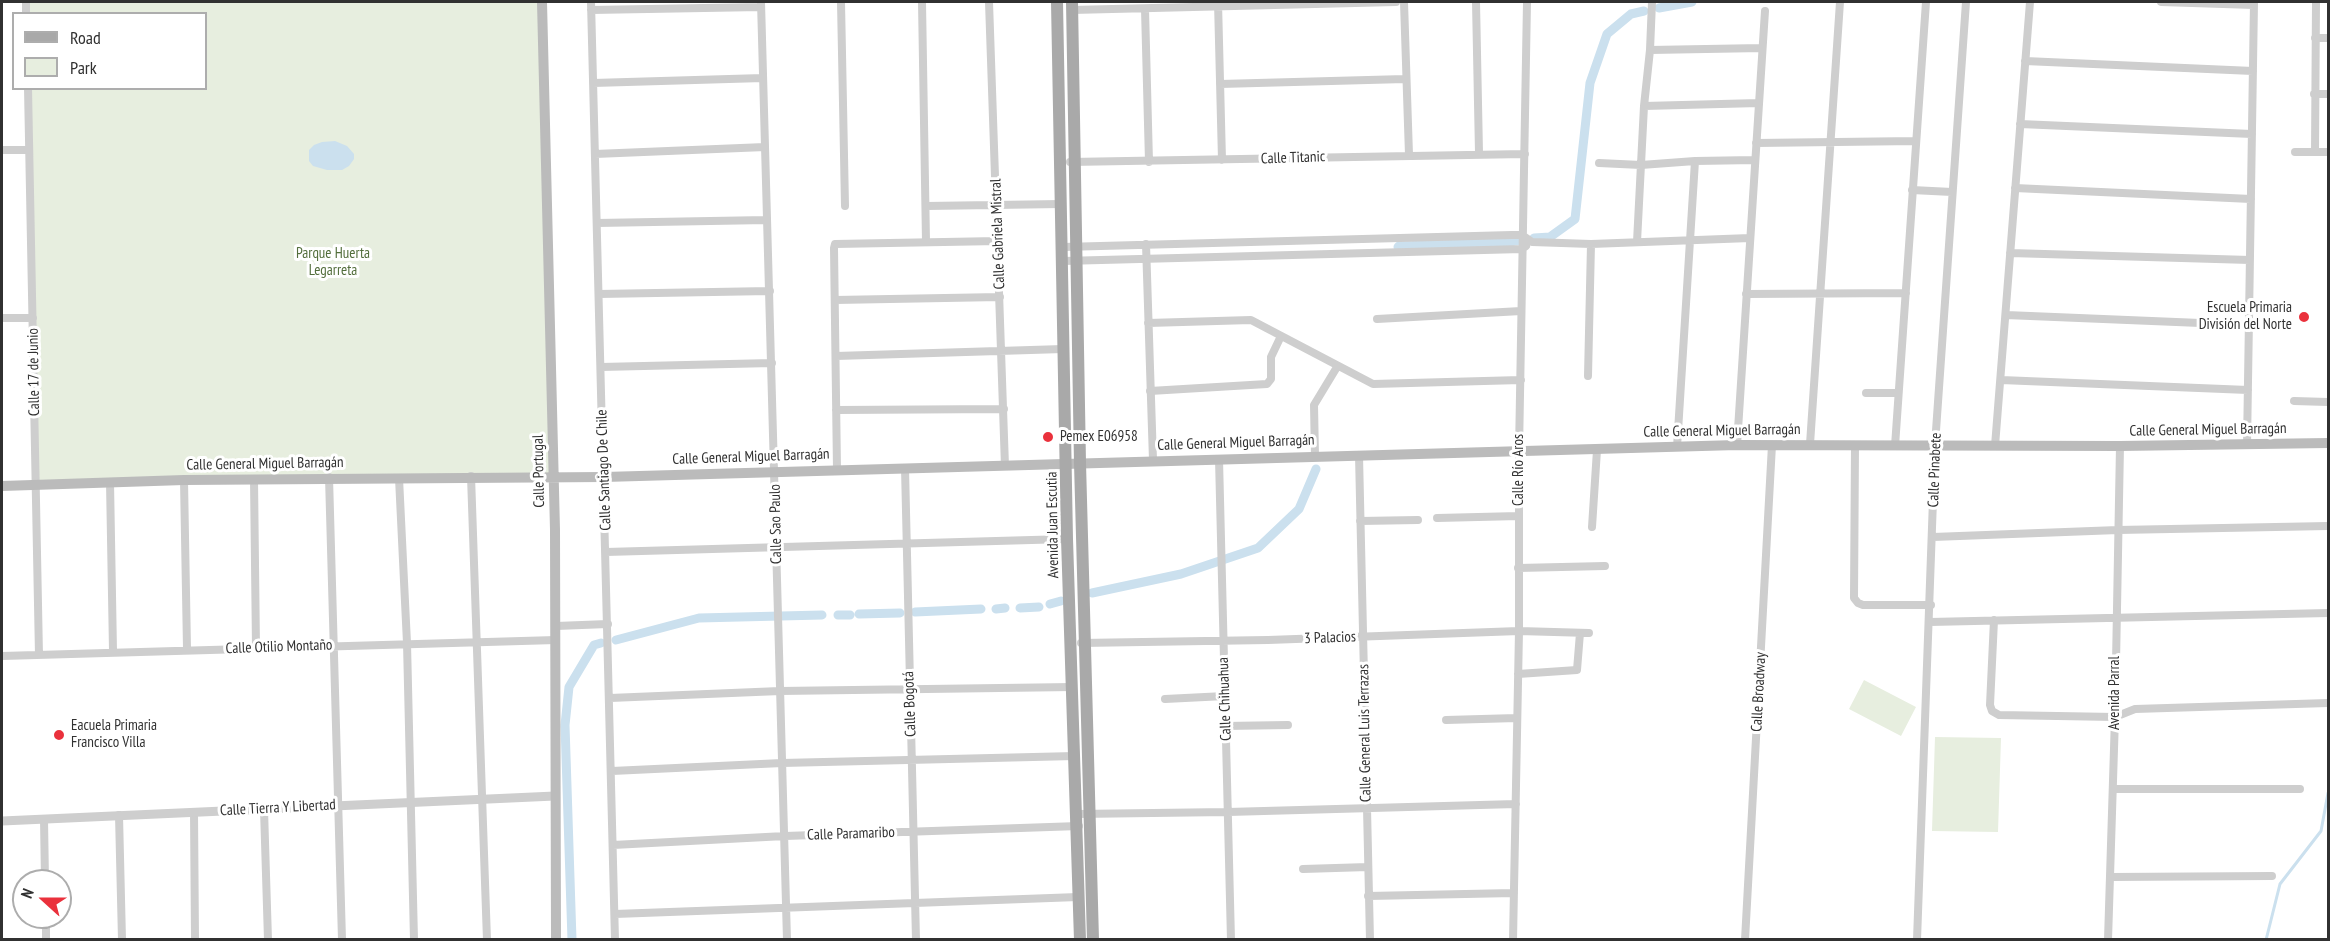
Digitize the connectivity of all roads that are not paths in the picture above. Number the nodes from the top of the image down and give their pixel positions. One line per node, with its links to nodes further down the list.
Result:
1 (542, 2): 154 (main road, Calle Portugal)
2 (591, 2): 23 (street, Calle Santiago De Chile)
3 (841, 2): 69 (street)
4 (922, 2): 70 (street)
5 (989, 2): 68 (street, Calle Gabriela Mistral)
6 (1057, 2): 60 (main road, Avenida Juan Escutia)
7 (1396, 2): 20 (street)
8 (1404, 2): 32 (street)
9 (1476, 2): 51 (street)
10 (1527, 2): 53 (street, Calle Río Aros)
11 (1652, 2): 28 (street)
12 (1840, 2): 43 (street)
13 (1926, 2): 42 (street)
14 (1966, 2): 65 (street, Calle Pinabete)
15 (2030, 2): 29 (street)
16 (2160, 2): 18 (street)
17 (2316, 2): 25 (street)
18 (2254, 3): 30 (street)
19 (761, 4): 23 (street); 31 (street, Calle Sao Paulo)
20 (1218, 4): 22 (street); 34 (street)
21 (1072, 6): 22 (street); 58 (main road, Avenida Juan Escutia)
22 (1145, 9): 59 (street)
23 (591, 10): 33 (street, Calle Santiago De Chile)
24 (1765, 11): 27 (street)
25 (2315, 38): 26 (street); 36 (street)
26 (2328, 38)
27 (1762, 48): 28 (street); 38 (street)
28 (1650, 50): 39 (street)
29 (2025, 61): 30 (street); 40 (street)
30 (2253, 71): 41 (street)
31 (763, 78): 33 (street); 45 (street, Calle Sao Paulo)
32 (1405, 79): 34 (street); 54 (street)
33 (593, 83): 52 (street, Calle Santiago De Chile)
34 (1220, 84): 55 (street)
35 (28, 90): 47 (street, Calle 17 de Junio)
36 (2314, 94): 37 (street); 49 (street)
37 (2328, 94)
38 (1759, 103): 39 (street); 44 (street)
39 (1644, 106): 62 (street)
40 (2020, 124): 41 (street); 63 (street)
41 (2252, 134): 66 (street)
42 (1916, 141): 43 (street); 64 (street)
43 (1831, 142): 44 (street); 95 (street)
44 (1756, 143): 56 (street)
45 (765, 147): 52 (street); 71 (street, Calle Sao Paulo)
46 (2, 150): 47 (street)
47 (29, 150): 104 (street, Calle 17 de Junio)
48 (2295, 152): 49 (street)
49 (2314, 152): 50 (street)
50 (2328, 152)
51 (1479, 153): 53 (street, Calle Titanic); 54 (street, Calle Titanic)
52 (595, 154): 72 (street, Calle Santiago De Chile)
53 (1525, 154): 73 (street, Calle Río Aros)
54 (1409, 155): 55 (street, Calle Titanic)
55 (1222, 160): 59 (street, Calle Titanic)
56 (1755, 160): 57 (street); 75 (street)
57 (1695, 161): 62 (street); 76 (street)
58 (1074, 162): 59 (street, Calle Titanic); 60 (street, Calle Titanic); 84 (main road, Avenida Juan Escutia)
59 (1149, 162)
60 (1061, 163): 67 (main road, Avenida Juan Escutia)
61 (1599, 163): 62 (street)
62 (1641, 165): 81 (street)
63 (2015, 188): 66 (street); 88 (street)
64 (1912, 190): 65 (street); 96 (street)
65 (1952, 192): 130 (street, Calle Pinabete)
66 (2251, 199): 91 (street)
67 (1061, 204): 68 (street); 85 (main road, Avenida Juan Escutia)
68 (996, 205): 70 (street); 77 (street, Calle Gabriela Mistral)
69 (845, 206)
70 (926, 206): 79 (street)
71 (767, 220): 72 (street); 94 (street, Calle Sao Paulo)
72 (597, 223): 97 (street, Calle Santiago De Chile)
73 (1522, 235): 74 (street); 80 (street); 86 (street, Calle Río Aros)
74 (1380, 238): 78 (street); 87 (street)
75 (1750, 238): 76 (street); 98 (street)
76 (1690, 239): 81 (street); 136 (street)
77 (998, 241): 79 (street); 99 (street, Calle Gabriela Mistral)
78 (1278, 241): 82 (street); 89 (street)
79 (926, 242): 100 (street)
80 (1532, 242): 83 (street); 86 (street)
81 (1637, 242): 83 (street)
82 (1146, 244): 84 (street); 90 (street)
83 (1591, 244): 115 (street)
84 (1077, 246): 85 (street); 93 (main road, Avenida Juan Escutia)
85 (1063, 247): 92 (main road, Avenida Juan Escutia)
86 (1522, 249): 87 (street); 101 (street, Calle Río Aros)
87 (1379, 252): 89 (street)
88 (2010, 253): 91 (street); 102 (street)
89 (1278, 255): 90 (street)
90 (1146, 259): 93 (street); 106 (street)
91 (2250, 260): 107 (street)
92 (1063, 261): 93 (street); 109 (main road, Avenida Juan Escutia)
93 (1077, 261): 143 (main road, Avenida Juan Escutia)
94 (770, 291): 97 (street); 112 (street, Calle Sao Paulo)
95 (1821, 293): 96 (street); 98 (street); 127 (street)
96 (1906, 293): 121 (street)
97 (599, 294): 113 (street, Calle Santiago De Chile)
98 (1746, 294): 128 (street)
99 (1000, 297): 100 (street); 110 (street, Calle Gabriela Mistral)
100 (835, 300): 111 (street)
101 (1521, 311): 105 (street); 116 (street, Calle Río Aros)
102 (2006, 315): 107 (street); 117 (street)
103 (2, 318): 104 (street)
104 (33, 318): 158 (street, Calle 17 de Junio)
105 (1377, 319)
106 (1148, 323): 108 (street); 119 (street)
107 (2249, 325): 118 (street)
108 (1281, 336): 114 (street); 119 (street)
109 (1063, 349): 110 (street); 144 (main road, Avenida Juan Escutia)
110 (1002, 351): 111 (street); 124 (street, Calle Gabriela Mistral)
111 (836, 356): 125 (street)
112 (772, 363): 113 (street); 148 (street, Calle Sao Paulo)
113 (601, 367): 151 (street, Calle Santiago De Chile)
114 (1337, 367): 116 (street); 140 (street)
115 (1588, 376)
116 (1521, 380): 138 (street, Calle Río Aros)
117 (2001, 380): 118 (street); 134 (street)
118 (2248, 390): 131 (street)
119 (1150, 391): 142 (street)
120 (1866, 393): 121 (street)
121 (1898, 393): 133 (street)
122 (2294, 401): 123 (street)
123 (2328, 402)
124 (1004, 409): 125 (street); 145 (street, Calle Gabriela Mistral)
125 (836, 410): 147 (street)
126 (2328, 443): 131 (main road, Calle General Miguel Barragán)
127 (1810, 444): 129 (main road, Calle General Miguel Barragán); 132 (main road, Calle General Miguel Barragán)
128 (1737, 445): 129 (main road, Calle General Miguel Barragán); 136 (main road, Calle General Miguel Barragán)
129 (1772, 445): 259 (street, Calle Broadway)
130 (1935, 445): 133 (main road, Calle General Miguel Barragán); 134 (main road, Calle General Miguel Barragán); 166 (street, Calle Pinabete)
131 (2247, 445): 135 (main road, Calle General Miguel Barragán)
132 (1855, 446): 133 (main road, Calle General Miguel Barragán); 175 (street)
133 (1895, 446)
134 (1995, 446): 135 (main road, Calle General Miguel Barragán)
135 (2120, 446): 165 (street, Avenida Parral)
136 (1677, 447): 137 (main road, Calle General Miguel Barragán)
137 (1597, 450): 138 (main road, Calle General Miguel Barragán); 164 (street)
138 (1519, 451): 139 (main road, Calle General Miguel Barragán); 159 (street, Calle Río Aros)
139 (1359, 455): 140 (main road, Calle General Miguel Barragán); 162 (street, Calle General Luis Terrazas)
140 (1315, 456): 141 (main road, Calle General Miguel Barragán)
141 (1219, 459): 142 (main road, Calle General Miguel Barragán); 187 (street, Calle Chihuahua)
142 (1153, 460): 143 (main road, Calle General Miguel Barragán)
143 (1080, 463): 144 (main road, Calle General Miguel Barragán); 174 (main road, Avenida Juan Escutia)
144 (1066, 464): 145 (main road, Calle General Miguel Barragán); 167 (main road, Avenida Juan Escutia)
145 (1005, 466): 146 (main road, Calle General Miguel Barragán)
146 (904, 468): 147 (main road, Calle General Miguel Barragán); 168 (street, Calle Bogotá)
147 (837, 470): 148 (main road, Calle General Miguel Barragán)
148 (775, 471): 151 (main road, Calle General Miguel Barragán); 169 (street, Calle Sao Paulo)
149 (471, 476): 153 (main road, Calle General Miguel Barragán); 154 (main road, Calle General Miguel Barragán); 188 (street)
150 (329, 477): 152 (main road, Calle General Miguel Barragán); 153 (main road, Calle General Miguel Barragán); 192 (street)
151 (604, 477): 154 (main road, Calle General Miguel Barragán); 170 (street, Calle Santiago De Chile)
152 (254, 478): 155 (main road, Calle General Miguel Barragán); 193 (street)
153 (399, 478): 190 (street)
154 (554, 478): 182 (main road, Calle Portugal)
155 (184, 480): 156 (main road, Calle General Miguel Barragán); 194 (street)
156 (110, 482): 158 (main road, Calle General Miguel Barragán); 195 (street)
157 (2, 486): 158 (main road, Calle General Miguel Barragán)
158 (36, 486): 196 (street, Calle 17 de Junio)
159 (1519, 516): 160 (street); 172 (street, Calle Río Aros)
160 (1437, 518)
161 (1418, 520): 162 (street)
162 (1360, 521): 185 (street, Calle General Luis Terrazas)
163 (2328, 526): 165 (street)
164 (1592, 527)
165 (2118, 530): 166 (street); 177 (street, Avenida Parral)
166 (1933, 537): 175 (street, Calle Pinabete)
167 (1067, 539): 168 (street); 173 (main road, Avenida Juan Escutia)
168 (907, 545): 169 (street); 200 (street, Calle Bogotá)
169 (776, 549): 170 (street); 201 (street, Calle Sao Paulo)
170 (606, 552): 180 (street, Calle Santiago De Chile)
171 (1605, 566): 172 (street)
172 (1518, 568): 184 (street, Calle Río Aros)
173 (1069, 591): 174 (main road); 183 (main road, Avenida Juan Escutia)
174 (1084, 591): 181 (main road, Avenida Juan Escutia)
175 (1931, 605): 179 (street, Calle Pinabete)
176 (2328, 614): 177 (street)
177 (2115, 618): 178 (street); 206 (street, Avenida Parral)
178 (1994, 620): 179 (street); 206 (street)
179 (1930, 622): 260 (street, Calle Pinabete)
180 (608, 624): 182 (street); 203 (street, Calle Santiago De Chile)
181 (1085, 625): 183 (main road); 189 (main road, Avenida Juan Escutia)
182 (556, 626): 186 (main road, Calle Portugal)
183 (1070, 626): 191 (main road, Avenida Juan Escutia)
184 (1519, 632): 185 (street, 3 Palacios); 198 (street, Calle Río Aros); 198 (street, 3 Palacios)
185 (1363, 637): 187 (street, 3 Palacios); 222 (street, Calle General Luis Terrazas)
186 (556, 640): 188 (street, Calle Otilio Montaño); 217 (main road, Calle Portugal)
187 (1223, 641): 189 (street, 3 Palacios); 202 (street, Calle Chihuahua)
188 (478, 642): 190 (street, Calle Otilio Montaño); 218 (street)
189 (1085, 642): 191 (street, 3 Palacios); 228 (main road, Avenida Juan Escutia)
190 (407, 643): 192 (street, Calle Otilio Montaño); 219 (street)
191 (1071, 643): 199 (main road, Avenida Juan Escutia)
192 (333, 646): 193 (street, Calle Otilio Montaño); 221 (street)
193 (256, 648): 194 (street, Calle Otilio Montaño)
194 (187, 649): 195 (street, Calle Otilio Montaño)
195 (113, 651): 196 (street, Calle Otilio Montaño)
196 (39, 655): 197 (street, Calle Otilio Montaño)
197 (2, 656)
198 (1518, 674): 207 (street, Calle Río Aros)
199 (1073, 687): 200 (street); 211 (main road, Avenida Juan Escutia)
200 (909, 689): 201 (street); 212 (street, Calle Bogotá)
201 (780, 691): 203 (street); 213 (street, Calle Sao Paulo)
202 (1225, 696): 204 (street); 210 (street, Calle Chihuahua)
203 (610, 698): 214 (street, Calle Santiago De Chile)
204 (1165, 699)
205 (2328, 704): 206 (street)
206 (2115, 717): 215 (street, Avenida Parral)
207 (1517, 718): 208 (street); 220 (street, Calle Río Aros)
208 (1446, 720)
209 (1288, 725): 210 (street)
210 (1225, 726): 225 (street, Calle Chihuahua)
211 (1075, 756): 212 (street); 228 (main road, Avenida Juan Escutia)
212 (912, 760): 213 (street); 230 (street, Calle Bogotá)
213 (782, 763): 214 (street); 231 (street, Calle Sao Paulo)
214 (612, 771): 232 (street, Calle Santiago De Chile)
215 (2114, 789): 216 (street); 237 (street, Avenida Parral)
216 (2300, 789)
217 (555, 796): 218 (street, Calle Tierra Y Libertad); 250 (main road, Calle Portugal)
218 (481, 800): 219 (street, Calle Tierra Y Libertad); 249 (street)
219 (412, 802): 221 (street, Calle Tierra Y Libertad); 248 (street)
220 (1516, 804): 222 (street, Calle Paramaribo); 238 (street, Calle Río Aros)
221 (338, 806): 223 (street, Calle Tierra Y Libertad); 247 (street)
222 (1367, 808): 225 (street, Calle Paramaribo); 233 (street, Calle General Luis Terrazas)
223 (264, 809): 224 (street, Calle Tierra Y Libertad); 246 (street)
224 (194, 812): 226 (street, Calle Tierra Y Libertad); 245 (street)
225 (1228, 812): 228 (street, Calle Paramaribo); 256 (street, Calle Chihuahua)
226 (120, 815): 227 (street, Calle Tierra Y Libertad); 244 (street)
227 (44, 819): 229 (street, Calle Tierra Y Libertad); 234 (street)
228 (1083, 820): 230 (street, Calle Paramaribo); 240 (main road, Avenida Juan Escutia); 255 (main road, Avenida Juan Escutia)
229 (2, 821)
230 (913, 831): 231 (street, Calle Paramaribo); 241 (street, Calle Bogotá)
231 (785, 836): 232 (street, Calle Paramaribo); 242 (street, Calle Sao Paulo)
232 (613, 845): 243 (street, Calle Santiago De Chile)
233 (1368, 867): 235 (street); 239 (street, Calle General Luis Terrazas)
234 (45, 869)
235 (1303, 869)
236 (2272, 876): 237 (street)
237 (2111, 877): 261 (street, Avenida Parral)
238 (1514, 893): 239 (street); 258 (street, Calle Río Aros)
239 (1368, 896): 257 (street, Calle General Luis Terrazas)
240 (1078, 897): 241 (street); 254 (main road, Avenida Juan Escutia)
241 (916, 903): 242 (street); 253 (street, Calle Bogotá)
242 (786, 907): 243 (street); 252 (street, Calle Sao Paulo)
243 (615, 914): 251 (street, Calle Santiago De Chile)
244 (122, 939)
245 (195, 939)
246 (268, 939)
247 (342, 939)
248 (414, 939)
249 (487, 939)
250 (556, 939)
251 (615, 939)
252 (787, 939)
253 (916, 939)
254 (1080, 939)
255 (1093, 939)
256 (1231, 939)
257 (1370, 939)
258 (1513, 939)
259 (1745, 939)
260 (1917, 939)
261 (2109, 939)

